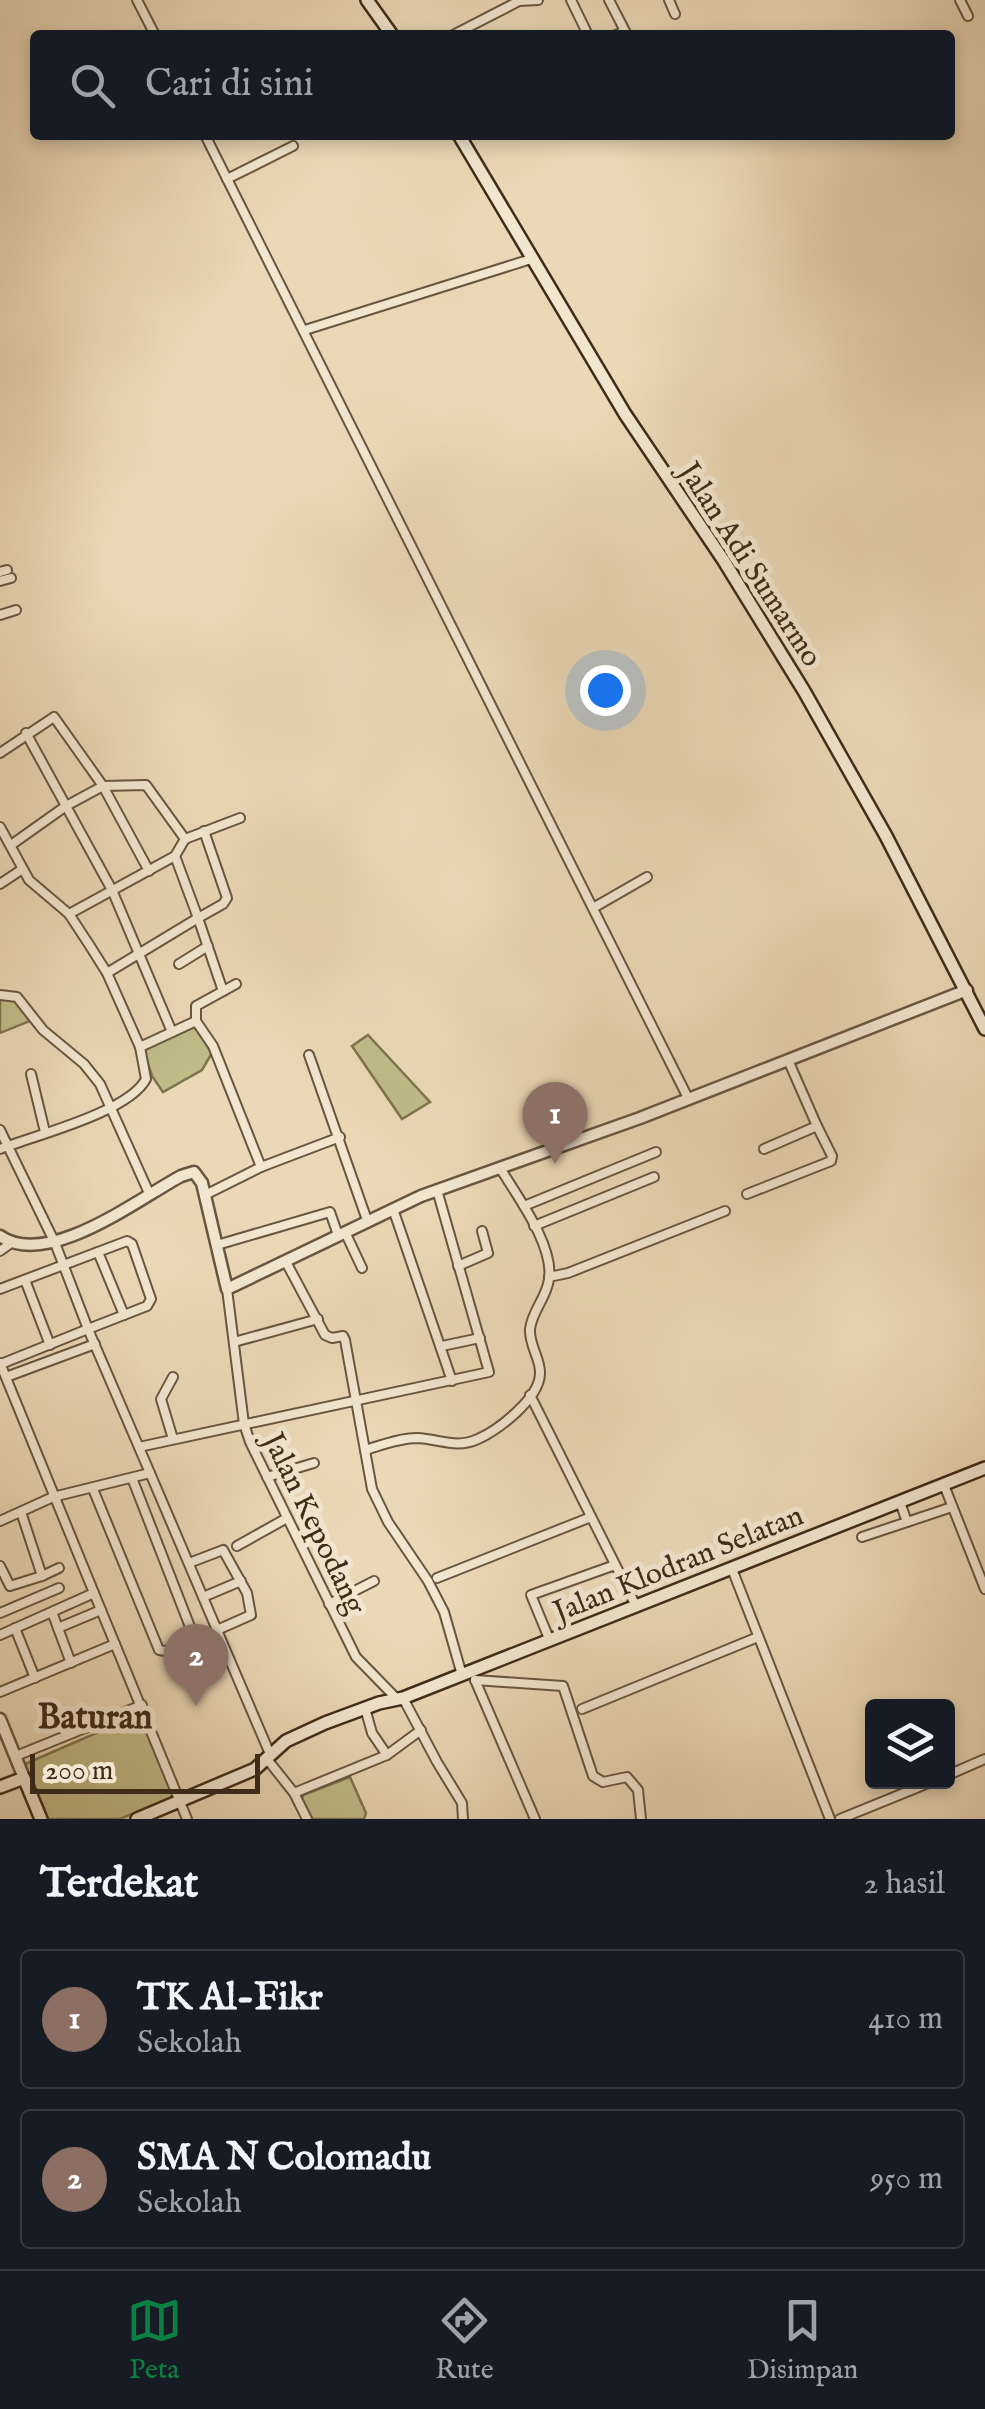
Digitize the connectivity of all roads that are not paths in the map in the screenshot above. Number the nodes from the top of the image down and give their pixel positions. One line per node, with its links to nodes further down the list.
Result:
1 (138, 0): 10 (street)
2 (366, 0): 11 (main road)
3 (538, 0): 12 (street)
4 (571, 0): 13 (street)
5 (610, 0): 14 (street)
6 (668, 0): 8 (street)
7 (960, 0): 9 (street)
8 (675, 14)
9 (968, 16)
10 (153, 30)
11 (388, 30)
12 (463, 30)
13 (586, 30)
14 (625, 30)
15 (208, 140): 18 (street)
16 (462, 140): 19 (main road, Jalan Adi Sumarmo)
17 (293, 146): 18 (street)
18 (228, 179): 20 (street)
19 (531, 258): 20 (street); 48 (main road, Jalan Adi Sumarmo)
20 (305, 330): 40 (street)
21 (6, 573): 22 (street)
22 (0, 580)
23 (16, 610): 24 (street)
24 (0, 615)
25 (26, 733): 26 (street); 27 (street); 28 (street)
26 (0, 752)
27 (103, 786): 28 (street); 32 (street); 36 (street)
28 (66, 806): 33 (street); 39 (street)
29 (240, 818): 31 (street)
30 (0, 827): 33 (street)
31 (204, 831): 32 (street); 42 (street)
32 (184, 839): 34 (street)
33 (11, 845): 35 (street)
34 (176, 856): 36 (street); 42 (street)
35 (21, 870): 38 (street); 41 (street)
36 (149, 871): 39 (street)
37 (647, 878): 40 (street)
38 (0, 884)
39 (112, 890): 41 (street); 44 (street)
40 (592, 908): 58 (street)
41 (68, 914): 46 (street)
42 (198, 918): 43 (street); 44 (street)
43 (208, 946): 45 (street); 49 (street)
44 (140, 955): 46 (street); 53 (street)
45 (178, 964)
46 (108, 974): 54 (street)
47 (236, 984): 49 (street)
48 (967, 990): 52 (main road, Jalan Adi Sumarmo); 56 (street)
49 (223, 991): 51 (street)
50 (0, 994): 59 (street)
51 (196, 1021): 53 (street); 68 (street)
52 (985, 1029)
53 (172, 1032): 54 (street)
54 (140, 1047): 59 (street)
55 (310, 1056): 63 (street)
56 (788, 1060): 58 (street); 60 (street)
57 (31, 1074): 62 (street)
58 (688, 1098): 69 (street)
59 (110, 1108): 62 (street); 73 (street)
60 (818, 1126): 65 (street); 74 (street)
61 (0, 1130): 64 (street)
62 (46, 1132): 64 (street)
63 (340, 1138): 68 (street); 79 (street)
64 (4, 1148): 85 (street)
65 (764, 1149)
66 (656, 1152): 67 (street)
67 (628, 1164): 71 (street); 76 (street)
68 (262, 1167): 75 (street)
69 (500, 1168): 72 (street); 76 (street)
70 (654, 1177): 71 (street)
71 (637, 1184): 80 (street)
72 (436, 1190): 77 (street); 91 (street)
73 (149, 1194): 75 (street); 85 (street)
74 (747, 1194)
75 (205, 1195): 86 (street)
76 (524, 1206): 80 (street)
77 (392, 1209): 79 (street); 104 (street)
78 (725, 1212): 93 (street)
79 (368, 1220): 82 (street)
80 (534, 1226): 93 (street)
81 (482, 1231): 91 (street)
82 (341, 1234): 86 (street); 89 (street); 92 (street)
83 (0, 1236): 84 (street)
84 (11, 1243): 85 (street); 87 (street)
85 (54, 1243): 90 (street)
86 (217, 1246): 96 (street)
87 (0, 1251)
88 (98, 1252): 90 (street); 97 (street); 97 (street)
89 (286, 1262): 96 (street); 98 (street)
90 (63, 1266): 94 (street); 99 (street)
91 (458, 1266): 100 (street)
92 (362, 1268)
93 (550, 1277): 109 (street)
94 (25, 1280): 95 (street); 103 (street)
95 (0, 1289)
96 (227, 1289): 101 (street, Jalan Kepodang)
97 (124, 1314): 99 (street)
98 (318, 1319): 101 (street); 110 (street)
99 (88, 1329): 102 (street); 103 (street)
100 (480, 1338): 104 (street); 108 (street)
101 (234, 1342): 111 (street, Jalan Kepodang)
102 (95, 1344): 106 (street); 113 (street)
103 (50, 1345): 105 (street)
104 (442, 1346): 108 (street)
105 (0, 1364): 106 (street)
106 (6, 1377): 122 (street)
107 (174, 1377): 112 (street)
108 (452, 1380): 110 (street)
109 (530, 1394): 114 (street); 126 (street)
110 (355, 1400): 111 (street); 114 (street)
111 (244, 1424): 112 (street); 118 (street, Jalan Kepodang)
112 (170, 1440): 113 (street)
113 (140, 1448): 117 (street)
114 (365, 1450): 158 (street)
115 (314, 1463): 118 (street)
116 (985, 1468): 120 (main road, Jalan Klodran Selatan)
117 (150, 1473): 119 (street); 132 (street)
118 (267, 1477): 127 (street, Jalan Kepodang)
119 (132, 1478): 121 (street); 121 (street)
120 (944, 1485): 123 (main road, Jalan Klodran Selatan); 124 (street)
121 (93, 1488): 122 (street)
122 (53, 1497): 125 (street); 143 (street)
123 (900, 1502): 129 (street); 136 (main road, Jalan Klodran Selatan)
124 (952, 1506): 129 (street); 142 (street)
125 (21, 1512): 128 (street); 137 (street)
126 (591, 1517): 133 (street); 138 (street)
127 (287, 1518): 131 (street); 145 (street, Jalan Kepodang)
128 (0, 1520)
129 (906, 1522): 130 (street)
130 (862, 1538)
131 (237, 1546)
132 (189, 1563): 139 (street); 144 (street)
133 (615, 1565): 146 (street); 155 (street)
134 (0, 1566): 137 (street)
135 (58, 1568): 137 (street)
136 (732, 1569): 146 (main road, Jalan Klodran Selatan); 154 (street)
137 (42, 1576)
138 (437, 1578)
139 (241, 1581): 144 (street); 152 (street)
140 (374, 1581): 145 (street)
141 (59, 1588): 149 (street)
142 (985, 1589)
143 (94, 1593): 147 (street); 148 (street)
144 (203, 1597): 152 (street)
145 (329, 1604): 161 (street, Jalan Kepodang)
146 (636, 1606): 155 (main road, Jalan Klodran Selatan)
147 (100, 1610): 151 (street); 156 (street)
148 (52, 1612): 150 (street); 151 (street)
149 (0, 1614)
150 (15, 1628): 153 (street); 159 (street)
151 (58, 1628): 157 (street)
152 (216, 1630): 169 (street)
153 (0, 1635)
154 (758, 1638): 164 (street); 184 (street)
155 (550, 1641): 158 (main road, Jalan Klodran Selatan)
156 (115, 1644): 157 (street); 162 (street)
157 (71, 1663): 159 (street)
158 (469, 1675): 161 (main road, Jalan Klodran Selatan); 182 (street); 183 (street)
159 (35, 1678): 160 (street)
160 (0, 1692)
161 (392, 1699): 163 (main road, Jalan Klodran Selatan); 166 (street, Jalan Kepodang)
162 (142, 1705): 168 (street); 176 (street)
163 (365, 1708): 167 (street); 169 (main road, Jalan Klodran Selatan)
164 (582, 1709)
165 (0, 1718): 168 (street)
166 (417, 1734): 167 (street); 181 (street, Jalan Kepodang)
167 (387, 1754): 175 (street)
168 (16, 1756): 172 (street)
169 (268, 1756): 175 (street); 176 (main road, Jalan Klodran Selatan)
170 (985, 1760): 171 (street)
171 (955, 1772)
172 (24, 1778): 173 (main road); 177 (main road)
173 (0, 1787)
174 (914, 1789): 185 (street)
175 (294, 1794): 180 (street)
176 (181, 1800): 178 (main road, Jalan Klodran Selatan); 179 (street)
177 (41, 1819)
178 (137, 1819)
179 (188, 1819)
180 (307, 1819)
181 (463, 1819)
182 (535, 1819)
183 (641, 1819)
184 (830, 1819)
185 (840, 1819)

